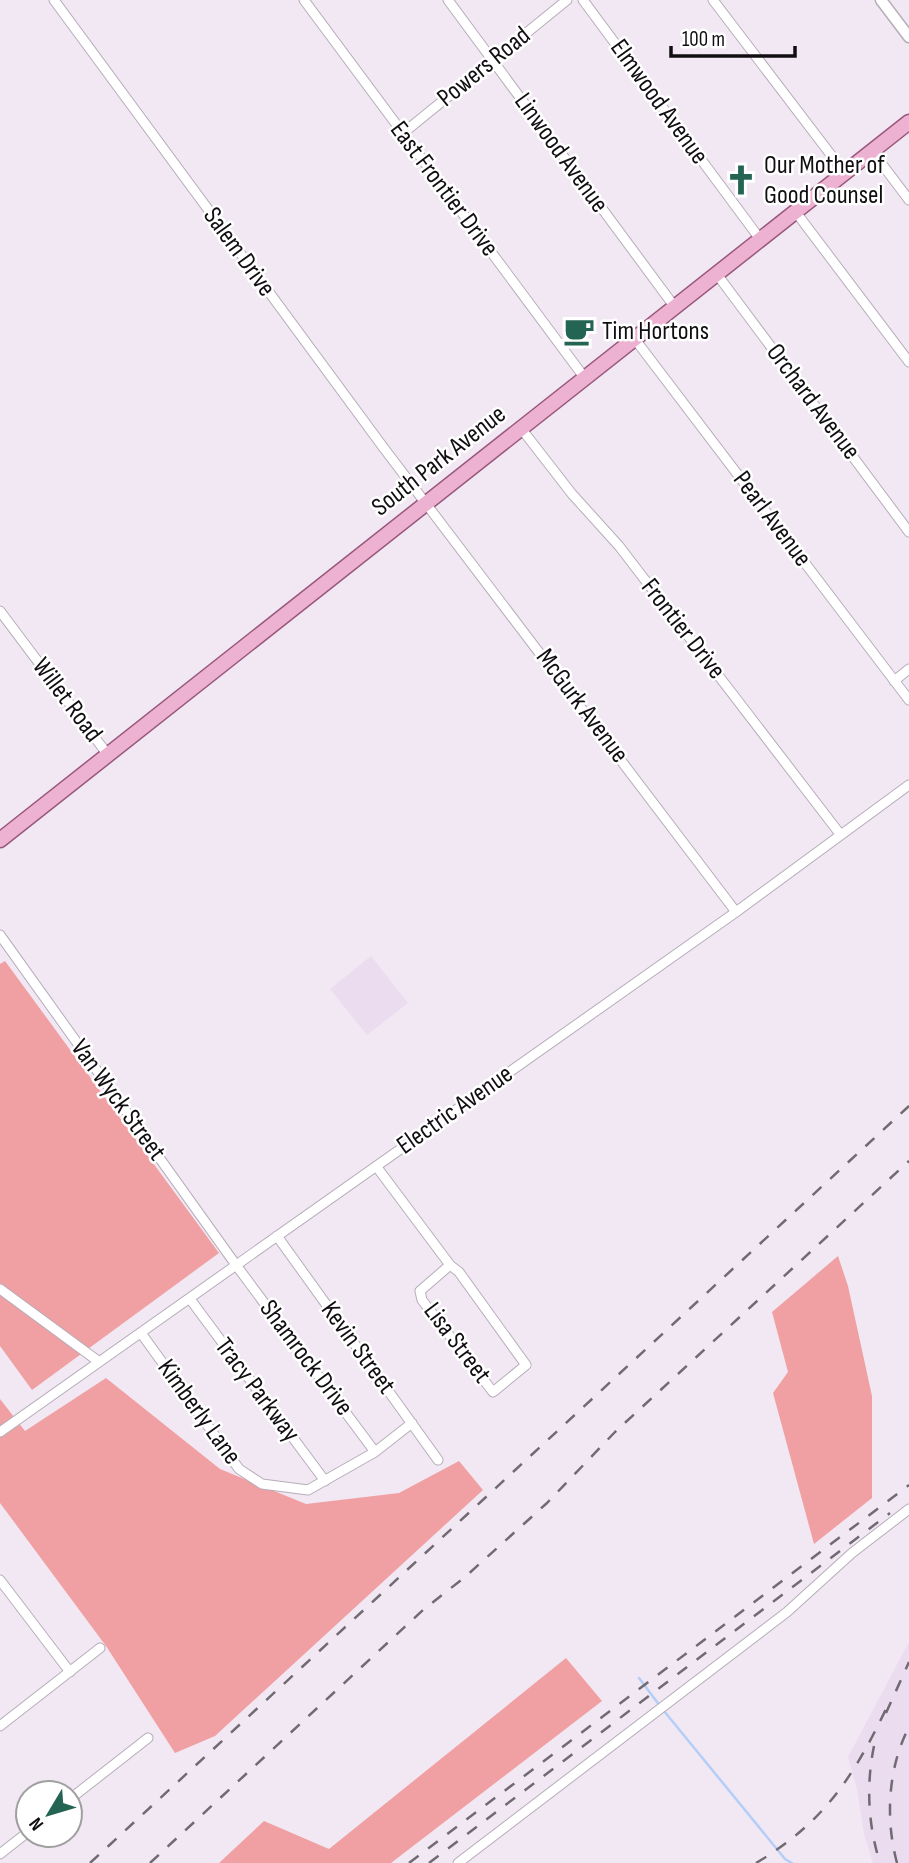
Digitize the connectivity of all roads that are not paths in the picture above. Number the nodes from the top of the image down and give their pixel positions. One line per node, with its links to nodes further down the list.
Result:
1 (54, 0): 23 (street, Salem Drive)
2 (304, 0): 11 (street, East Frontier Drive)
3 (447, 0): 9 (street, Linwood Avenue)
4 (566, 0): 9 (street, Powers Road)
5 (583, 0): 16 (street, Elmwood Avenue)
6 (713, 0): 13 (street)
7 (881, 0): 8 (street)
8 (909, 37)
9 (492, 60): 11 (street, Powers Road); 18 (street, Linwood Avenue)
10 (909, 122): 12 (main road, South Park Avenue)
11 (402, 134): 21 (street, East Frontier Drive)
12 (872, 151): 13 (main road, South Park Avenue); 14 (street)
13 (844, 172): 15 (main road, South Park Avenue)
14 (909, 201)
15 (795, 211): 16 (main road, South Park Avenue); 20 (street)
16 (760, 239): 17 (main road, South Park Avenue)
17 (716, 273): 18 (main road, South Park Avenue); 24 (street, Orchard Avenue)
18 (674, 306): 19 (main road, South Park Avenue)
19 (634, 338): 21 (main road, South Park Avenue); 27 (street, Pearl Avenue)
20 (909, 362)
21 (584, 377): 22 (main road, South Park Avenue)
22 (520, 427): 23 (main road, South Park Avenue); 31 (street, Frontier Drive)
23 (426, 502): 29 (main road, South Park Avenue); 33 (street, McGurk Avenue)
24 (909, 532)
25 (0, 611): 29 (street, Willet Road)
26 (909, 670): 27 (street)
27 (894, 681): 28 (street, Pearl Avenue)
28 (909, 700)
29 (108, 755): 32 (main road, South Park Avenue)
30 (909, 785): 31 (street, Electric Avenue)
31 (840, 834): 33 (street, Electric Avenue)
32 (0, 840)
33 (736, 912): 35 (street, Electric Avenue)
34 (0, 935): 37 (street, Van Wyck Street)
35 (376, 1166): 36 (street, Electric Avenue); 38 (street)
36 (277, 1236): 37 (street, Electric Avenue); 43 (street, Kevin Street)
37 (236, 1265): 40 (street, Electric Avenue); 45 (street, Shamrock Drive)
38 (450, 1265): 38 (street, Lisa Street)
39 (0, 1289): 42 (street)
40 (190, 1299): 41 (street, Electric Avenue); 47 (street, Tracy Parkway)
41 (141, 1333): 42 (street, Electric Avenue); 47 (street, Kimberly Lane)
42 (98, 1361): 44 (street, Electric Avenue)
43 (412, 1423): 45 (street, Kimberly Lane); 46 (street, Kevin Street)
44 (0, 1432)
45 (375, 1452): 47 (street, Kimberly Lane)
46 (438, 1460)
47 (325, 1481)
48 (909, 1509): 57 (street)
49 (0, 1580): 51 (street)
50 (100, 1648): 51 (street)
51 (70, 1672): 52 (street)
52 (0, 1726)
53 (148, 1738): 54 (street)
54 (84, 1788)
55 (14, 1843): 56 (street)
56 (0, 1854)
57 (458, 1863)

